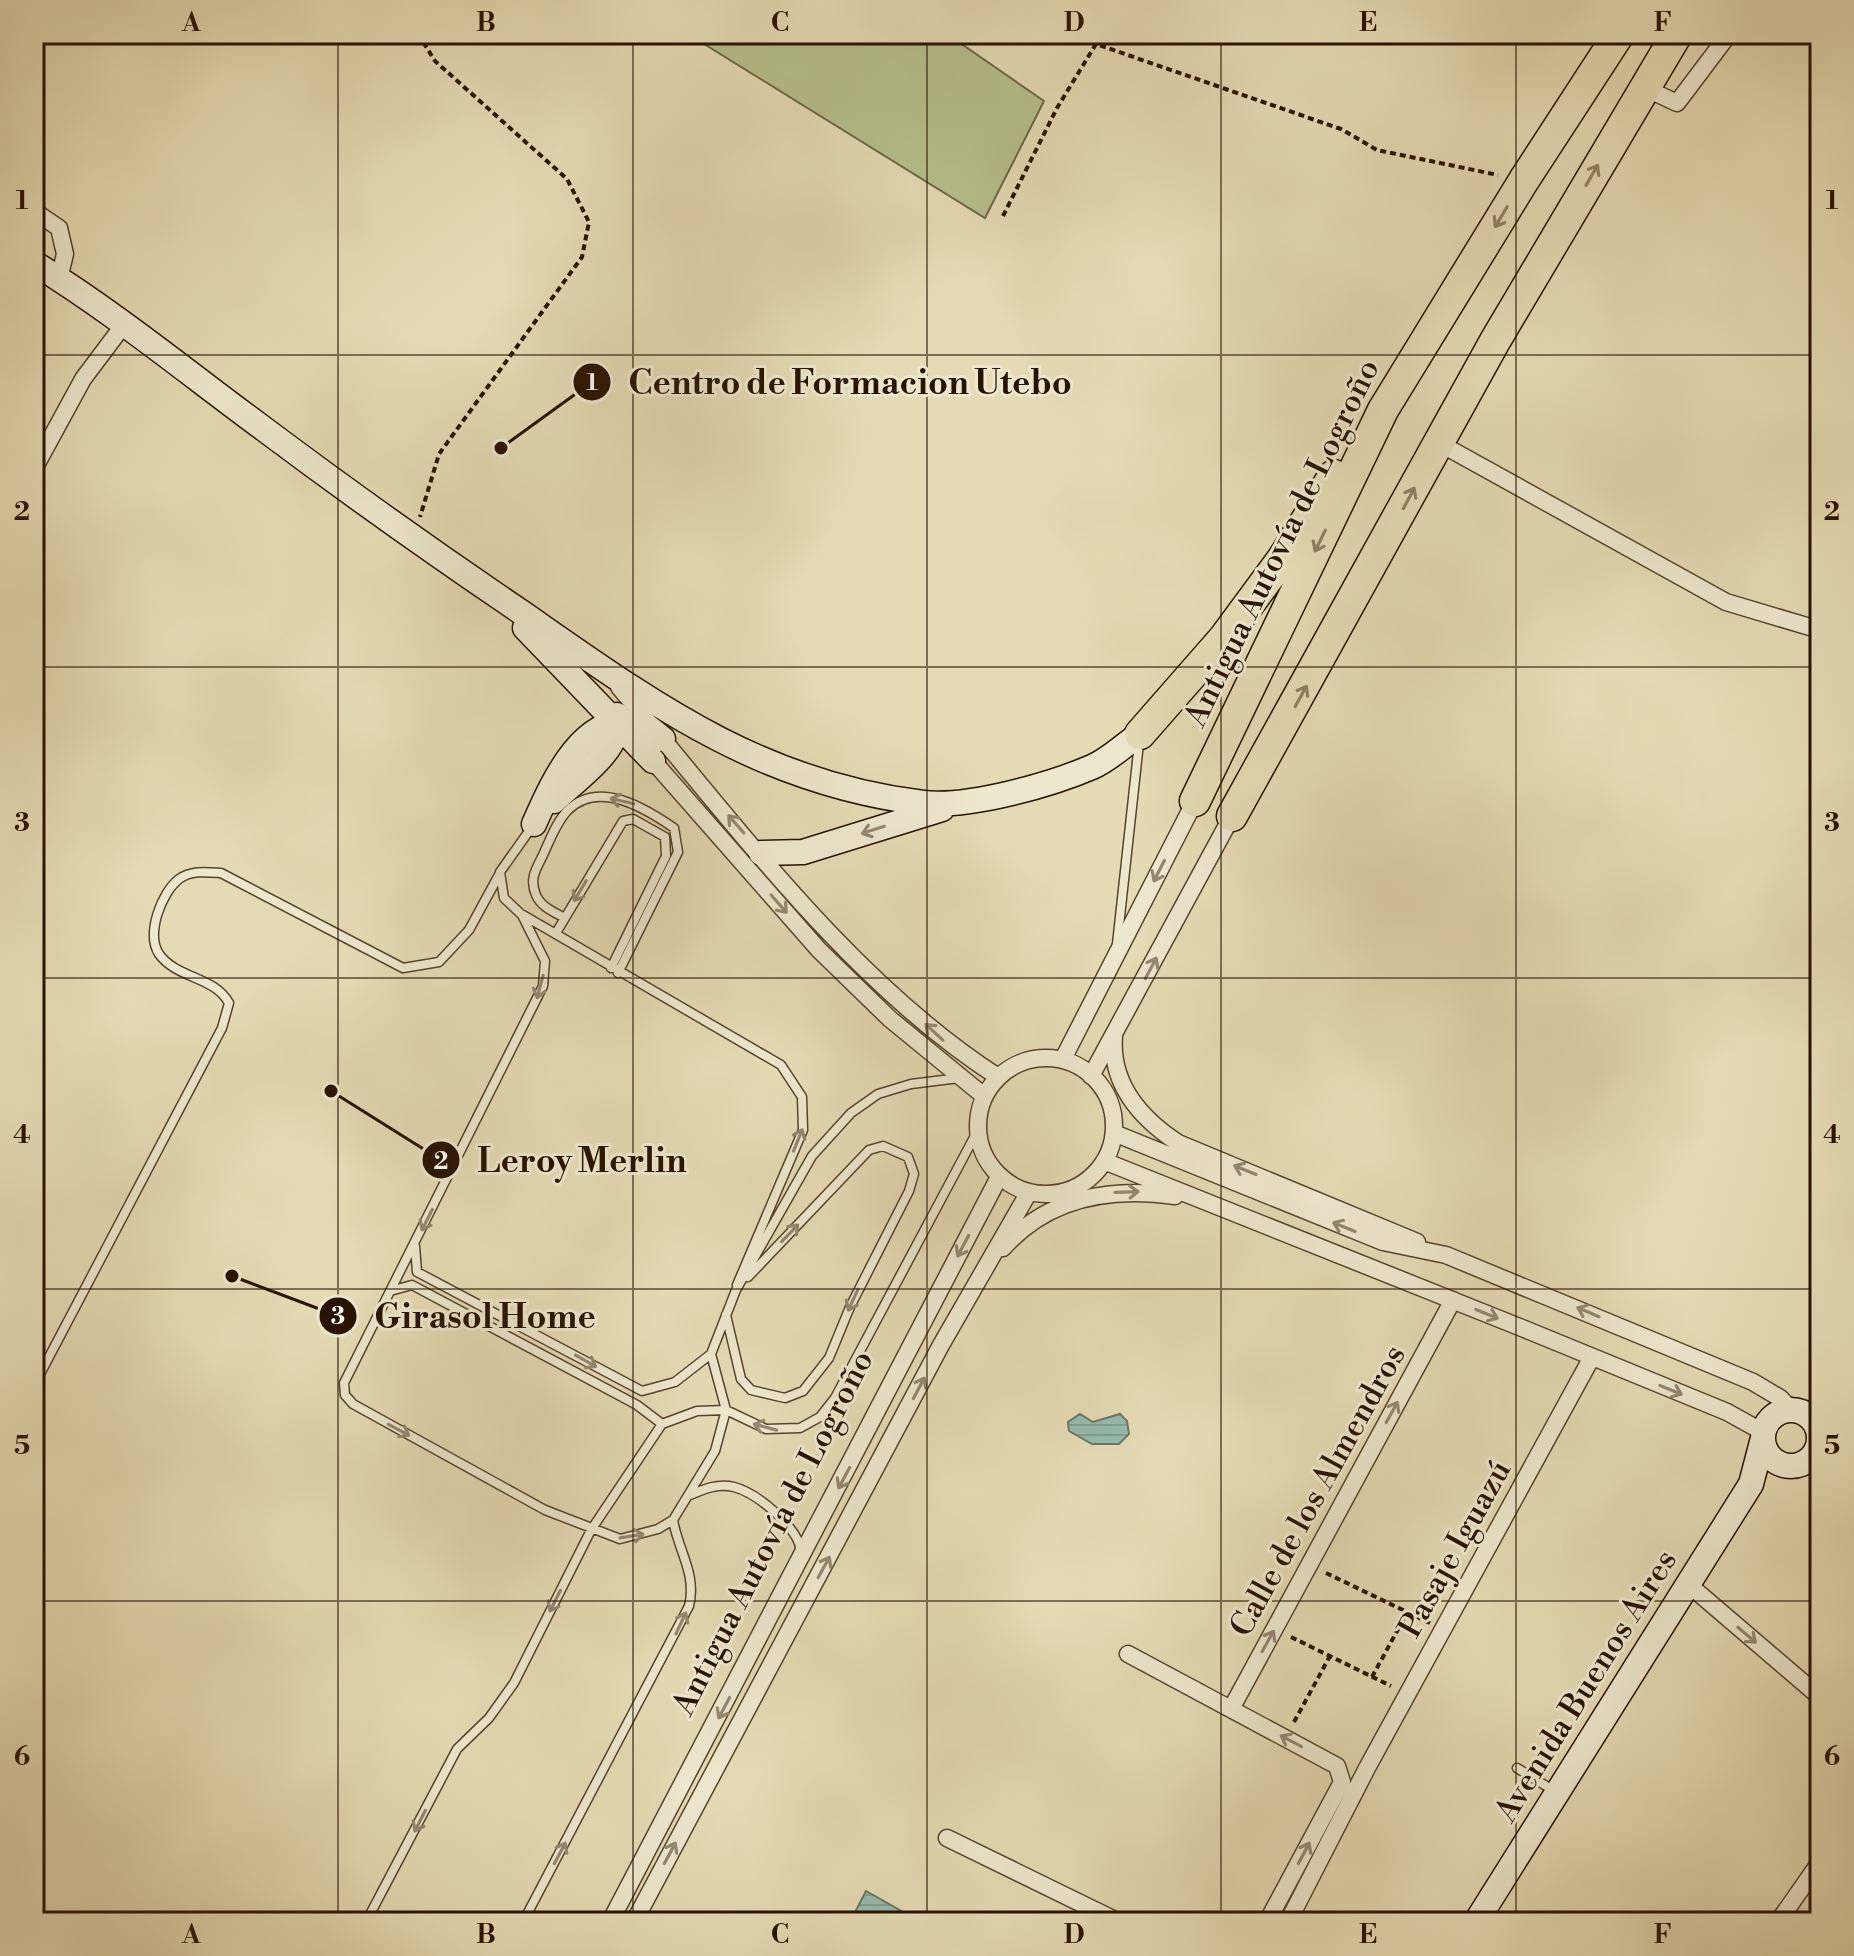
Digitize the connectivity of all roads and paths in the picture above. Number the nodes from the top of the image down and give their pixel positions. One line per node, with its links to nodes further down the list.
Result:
1 (418, 34): 16 (path)
2 (1607, 34): 7 (lane)
3 (1619, 34): 7 (highway, Antigua Autovía de Logroño)
4 (1677, 34): 6 (highway)
5 (1729, 34): 6 (street)
6 (1643, 87): 14 (highway, one-way to 6)
7 (1524, 180): 9 (path); 13 (highway, Antigua Autovía de Logroño, one-way to 13)
8 (34, 211): 11 (street)
9 (1003, 216)
10 (34, 263): 11 (street)
11 (59, 279): 12 (street)
12 (125, 323): 15 (street); 16 (street)
13 (1383, 410): 22 (highway); 27 (highway, Antigua Autovía de Logroño, one-way to 27)
14 (1439, 443): 18 (street); 28 (highway, one-way to 14)
15 (34, 469)
16 (414, 539): 17 (street)
17 (490, 591): 19 (street); 20 (street)
18 (1820, 630)
19 (607, 673): 21 (street); 24 (street); 26 (street)
20 (586, 692): 21 (street); 23 (street)
21 (619, 724): 23 (street); 24 (street); 25 (street)
22 (1140, 734): 26 (street); 35 (lane)
23 (586, 736): 29 (street)
24 (658, 750): 25 (street); 30 (street, one-way to 24); 41 (street, one-way to 41)
25 (601, 759): 29 (street)
26 (974, 798): 30 (street, one-way to 30)
27 (1195, 801): 35 (street, Antigua Autovía de Logroño, one-way to 35)
28 (1232, 816): 37 (street, one-way to 28)
29 (534, 824): 31 (lane)
30 (761, 853): 40 (street, one-way to 30)
31 (500, 872): 32 (lane); 58 (lane)
32 (522, 915): 34 (lane); 49 (lane, one-way to 49)
33 (565, 918): 34 (lane); 36 (lane, one-way to 33); 36 (lane, one-way to 33)
34 (556, 933): 36 (lane)
35 (1116, 955): 38 (street, Antigua Autovía de Logroño)
36 (615, 970): 52 (lane, one-way to 36)
37 (1114, 1036): 39 (street); 50 (street, one-way to 37)
38 (1063, 1059): 39 (street); 40 (street)
39 (1091, 1076): 44 (street)
40 (998, 1077): 42 (street)
41 (961, 1078): 42 (street); 52 (lane)
42 (984, 1096): 43 (street)
43 (978, 1130): 46 (street); 59 (lane, one-way to 59)
44 (1114, 1133): 45 (street); 50 (street, one-way to 44)
45 (1104, 1161): 47 (street); 48 (street)
46 (999, 1177): 47 (street); 69 (street, Antigua Autovía de Logroño, one-way to 69)
47 (1029, 1192): 51 (street, Antigua Autovía de Logroño)
48 (1207, 1202): 51 (street, one-way to 48); 54 (street)
49 (415, 1245): 53 (lane); 56 (lane, one-way to 56)
50 (1446, 1255): 60 (street, one-way to 50)
51 (989, 1264): 89 (street, Antigua Autovía de Logroño, one-way to 51)
52 (736, 1290): 55 (lane); 55 (lane, one-way to 55)
53 (390, 1291): 61 (lane); 68 (lane, one-way to 68)
54 (1453, 1300): 57 (street, one-way to 57); 70 (street, Calle de los Almendros, one-way to 54)
55 (726, 1315): 56 (lane)
56 (711, 1354): 59 (lane)
57 (1592, 1357): 63 (street, one-way to 63); 74 (street, Pasaje Iguazú)
58 (34, 1410)
59 (726, 1410): 61 (lane); 66 (lane)
60 (1792, 1410): 62 (street); 63 (street)
61 (662, 1424): 68 (lane)
62 (1818, 1429): 64 (street)
63 (1763, 1435): 64 (street); 65 (street, Avenida Buenos Aires)
64 (1804, 1462): 65 (street, Avenida Buenos Aires)
65 (1751, 1484): 71 (street, Avenida Buenos Aires)
66 (689, 1495): 67 (lane); 69 (lane)
67 (673, 1520): 68 (lane, one-way to 67); 87 (lane, one-way to 67)
68 (591, 1530): 86 (lane, one-way to 86)
69 (801, 1559): 88 (street, Antigua Autovía de Logroño, one-way to 88)
70 (1309, 1565): 72 (path); 73 (street, Calle de los Almendros)
71 (1688, 1584): 79 (street, one-way to 79); 83 (street, Avenida Buenos Aires)
72 (1408, 1611): 74 (path); 77 (path)
73 (1274, 1629): 76 (path); 80 (street, Calle de los Almendros, one-way to 73)
74 (1443, 1630): 78 (street, Pasaje Iguazú)
75 (1128, 1654): 80 (street)
76 (1330, 1656): 77 (path); 81 (path)
77 (1372, 1677): 78 (path)
78 (1408, 1695): 92 (street, Pasaje Iguazú)
79 (1820, 1697)
80 (1231, 1709): 81 (street)
81 (1286, 1738): 91 (street, one-way to 81)
82 (1517, 1768): 83 (lane)
83 (1557, 1793): 93 (street, Avenida Buenos Aires)
84 (947, 1838): 90 (street)
85 (1820, 1862): 94 (street)
86 (366, 1922)
87 (523, 1922)
88 (610, 1922)
89 (634, 1922)
90 (1119, 1922)
91 (1267, 1922)
92 (1288, 1922)
93 (1476, 1922)
94 (1778, 1922)

